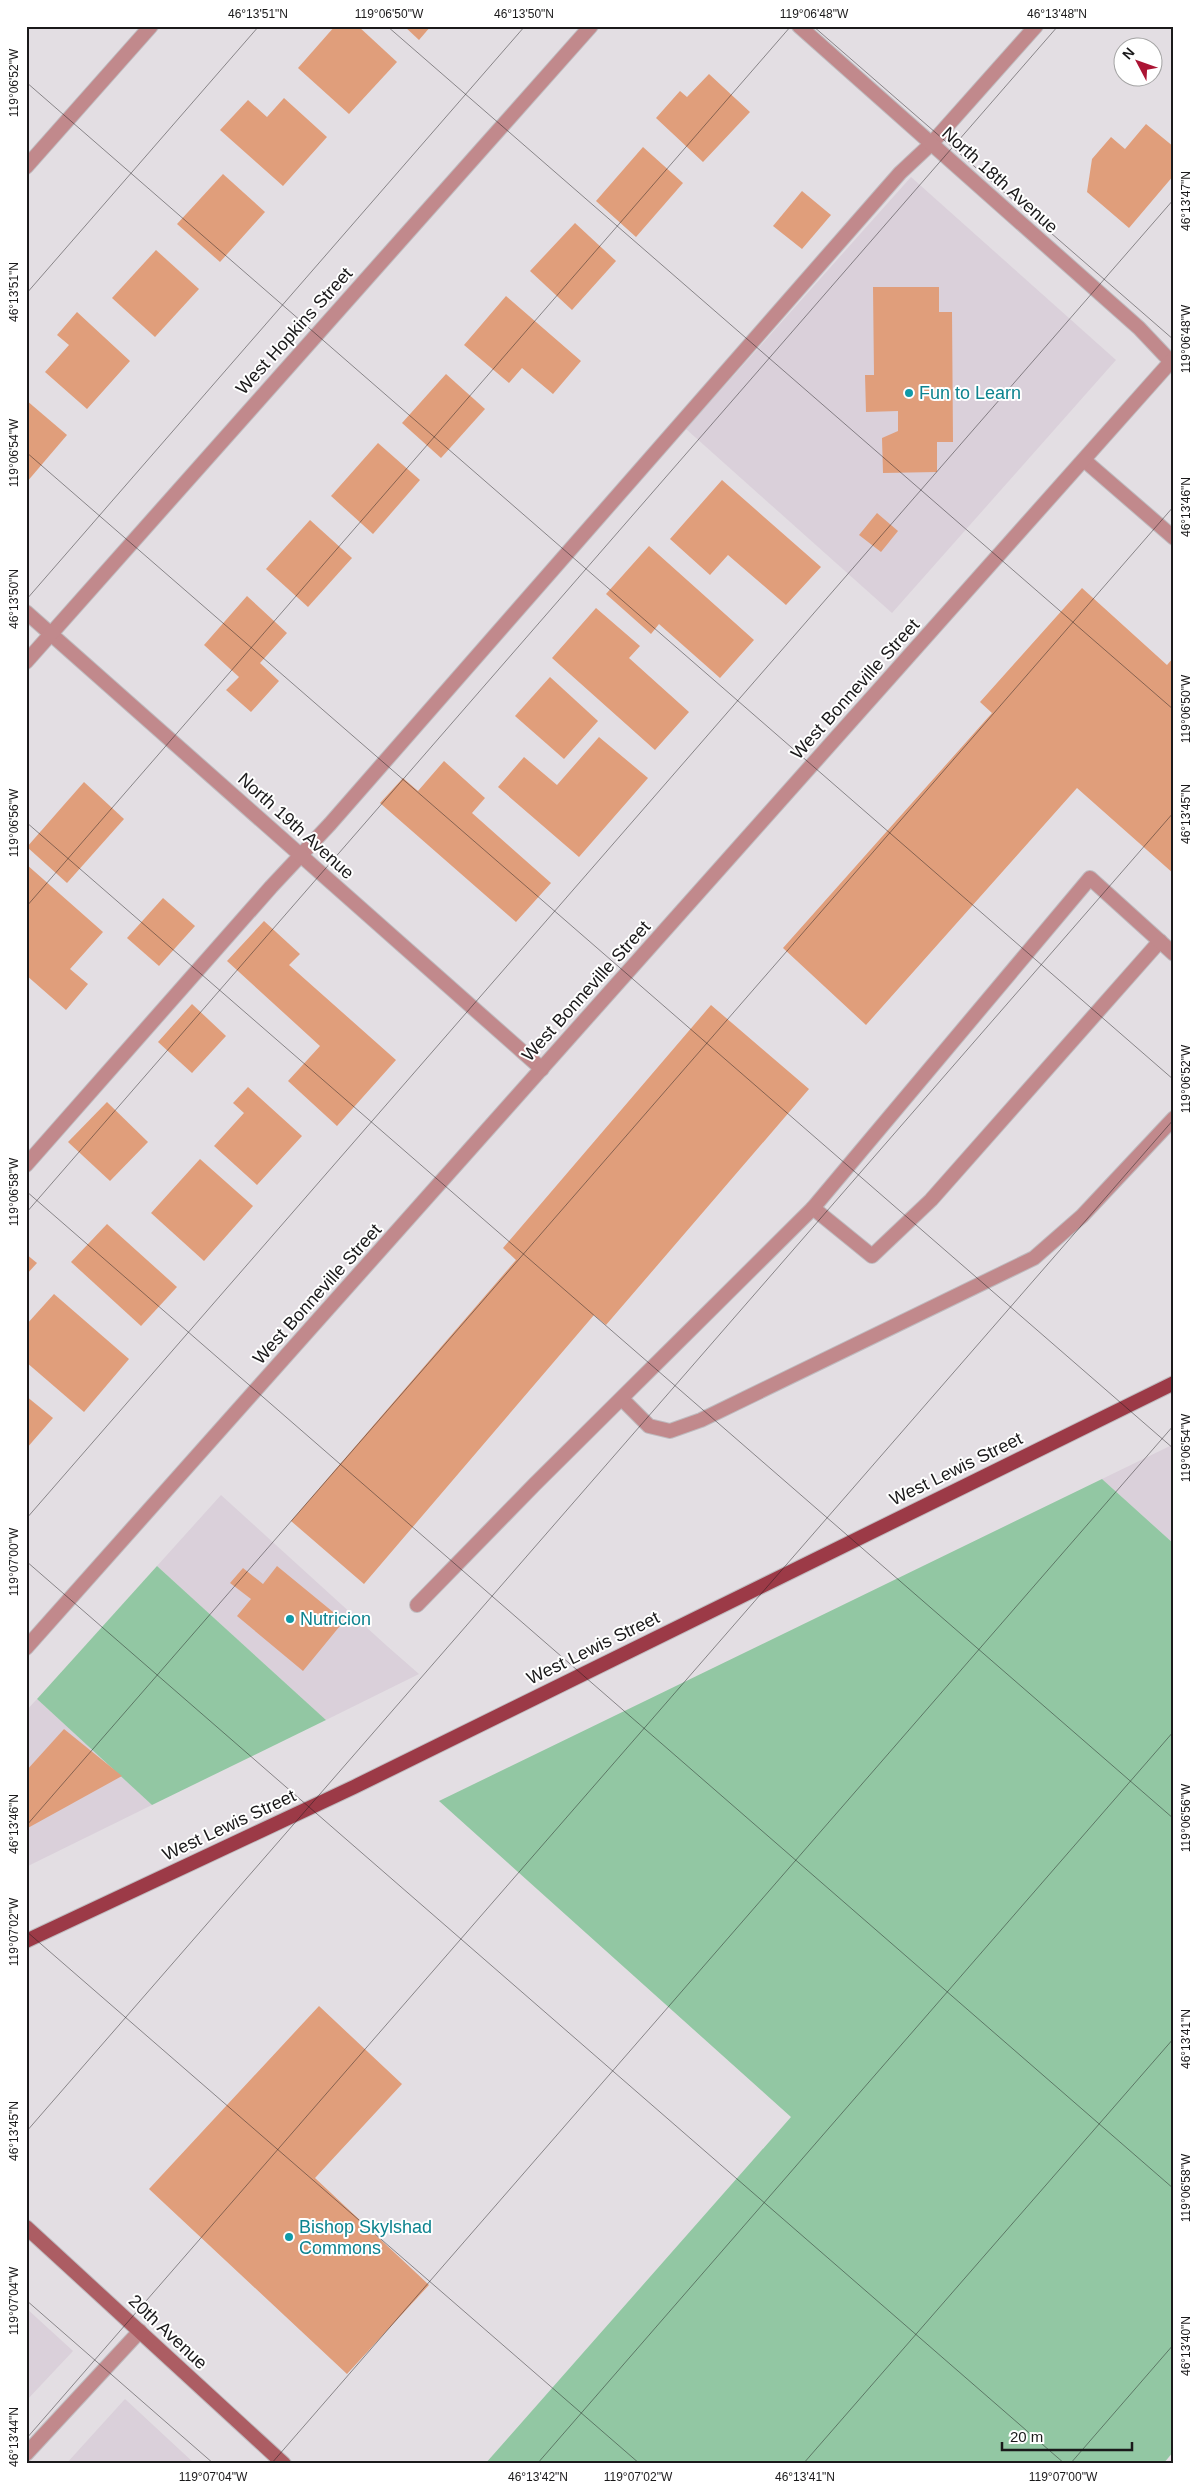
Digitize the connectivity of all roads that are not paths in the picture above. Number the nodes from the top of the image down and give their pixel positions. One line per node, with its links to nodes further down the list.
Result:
1 (151, 26): 6 (street)
2 (591, 26): 11 (street, West Hopkins Street)
3 (799, 26): 5 (street, North 18th Avenue)
4 (1036, 26): 5 (street)
5 (932, 144): 7 (street, North 18th Avenue); 13 (street)
6 (26, 167)
7 (1173, 362): 8 (street, West Bonneville Street)
8 (1084, 460): 9 (street); 16 (street, West Bonneville Street)
9 (1174, 538)
10 (26, 612): 11 (street, North 19th Avenue)
11 (52, 634): 12 (street, West Hopkins Street); 13 (street, North 19th Avenue)
12 (26, 662)
13 (301, 856): 16 (street, North 19th Avenue); 18 (street)
14 (1160, 941): 15 (street); 19 (street); 19 (street)
15 (1174, 954)
16 (542, 1069): 23 (street, West Bonneville Street)
17 (1174, 1118): 21 (street)
18 (26, 1164)
19 (813, 1208): 21 (street)
20 (1174, 1383): 24 (main road, West Lewis Street)
21 (622, 1399): 22 (street)
22 (417, 1605)
23 (26, 1648)
24 (26, 1941)
25 (26, 2227): 26 (main road, 20th Avenue)
26 (140, 2331): 27 (street); 28 (main road, 20th Avenue)
27 (26, 2454)
28 (284, 2464)

